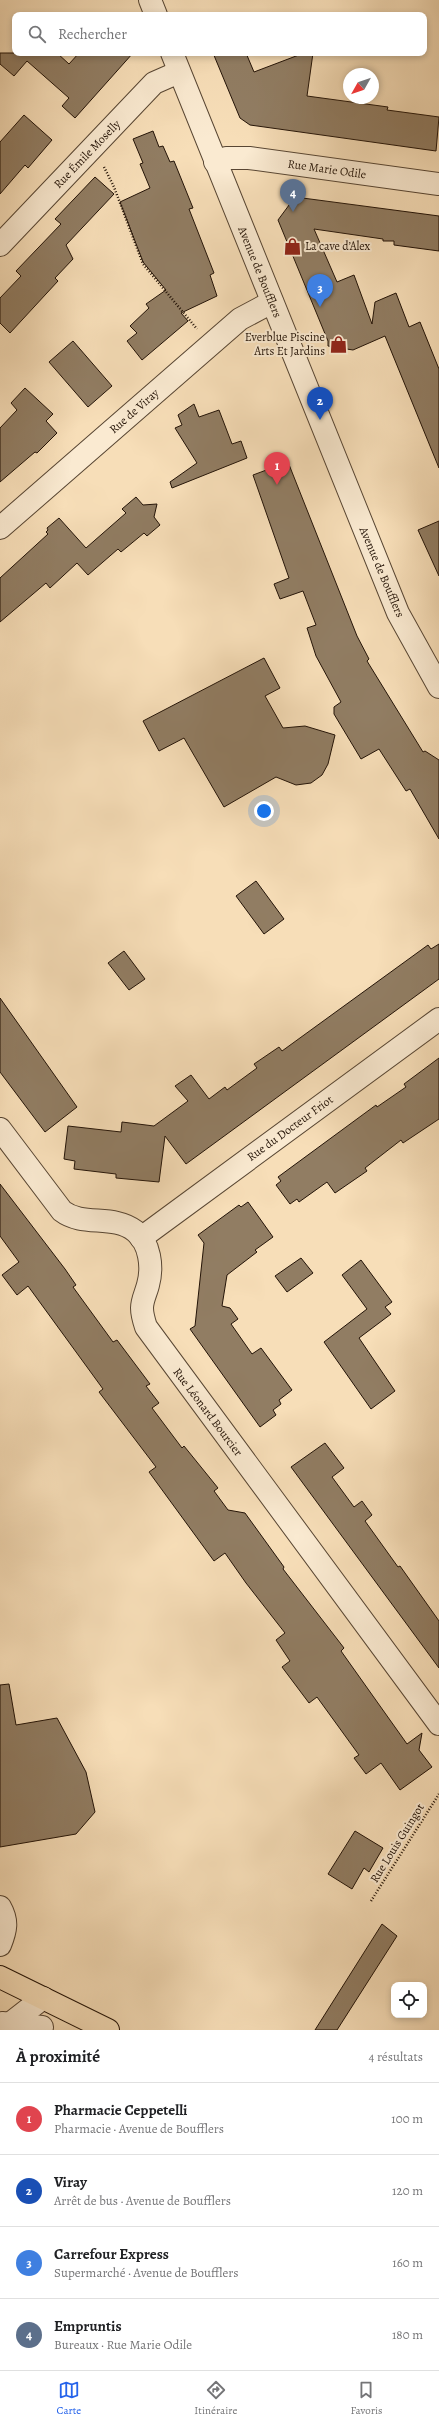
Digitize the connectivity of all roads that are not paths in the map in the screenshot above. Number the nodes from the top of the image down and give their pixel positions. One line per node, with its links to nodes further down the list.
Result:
1 (150, 0): 2 (street)
2 (155, 12)
3 (175, 62): 4 (street, Avenue de Boufflers); 6 (street, Rue Émile Moselly)
4 (215, 162): 5 (street, Rue Marie Odile); 7 (street, Avenue de Boufflers)
5 (439, 184)
6 (0, 244)
7 (272, 302): 8 (street, Rue de Viray); 9 (street, Avenue de Boufflers)
8 (0, 528)
9 (439, 687)
10 (439, 1019): 12 (street, Rue du Docteur Friot)
11 (0, 1129): 12 (street, Rue Léonard Bourcier)
12 (141, 1238): 13 (street, Rue Léonard Bourcier)
13 (439, 1724)
14 (0, 1907): 15 (street)
15 (0, 1945)
16 (0, 1977): 17 (main road)
17 (43, 1998): 18 (street); 19 (street); 20 (main road)
18 (4, 2026): 19 (street)
19 (41, 2029)
20 (108, 2030)

